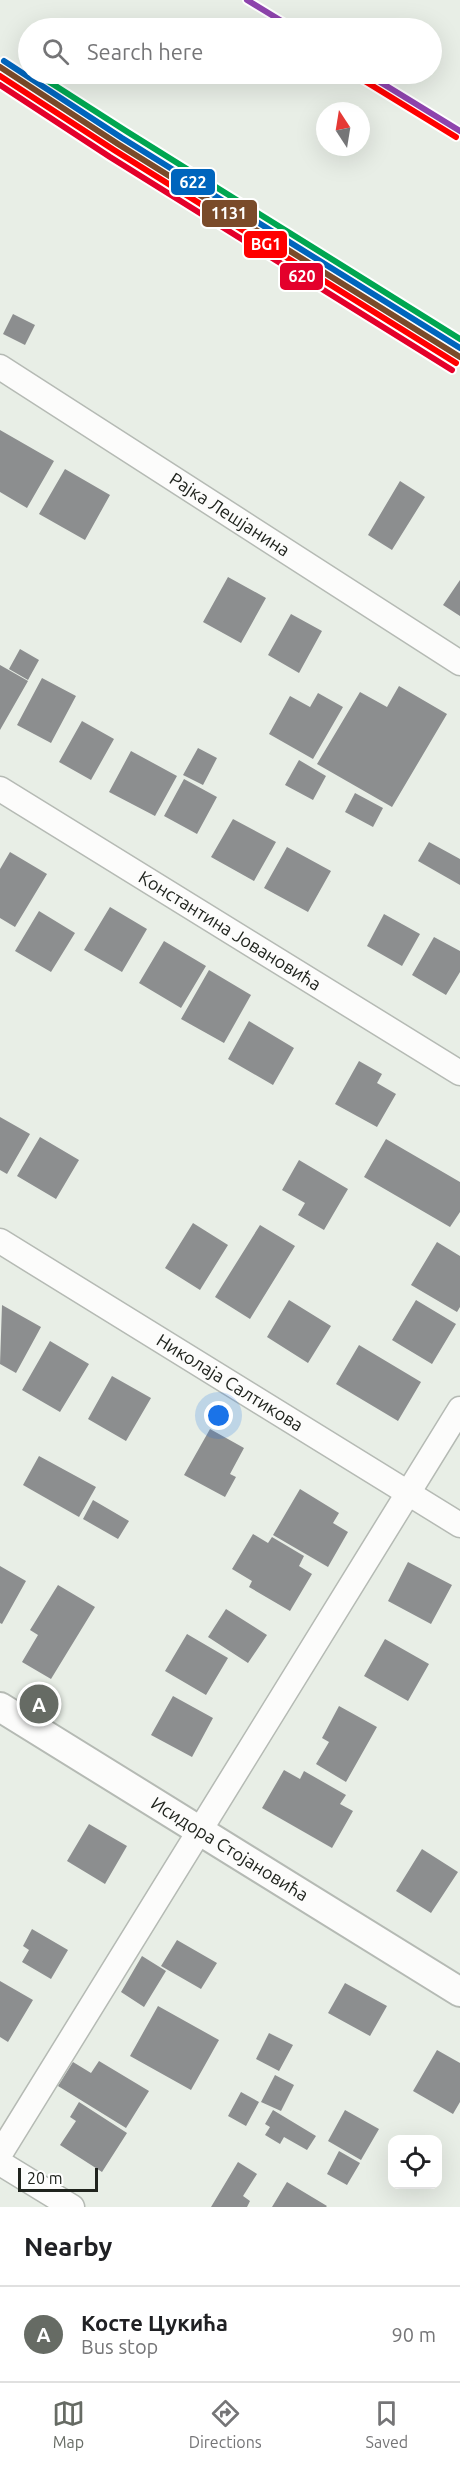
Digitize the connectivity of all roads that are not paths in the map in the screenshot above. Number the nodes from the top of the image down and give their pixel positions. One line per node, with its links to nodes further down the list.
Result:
1 (0, 367): 2 (street, Рајка Лешјанина)
2 (460, 663)
3 (0, 789): 4 (street, Константина Јовановића)
4 (460, 1072)
5 (0, 1241): 7 (street, Николаја Салтикова)
6 (460, 1408): 7 (street)
7 (407, 1493): 8 (street, Николаја Салтикова); 10 (street)
8 (460, 1525)
9 (0, 1707): 10 (street, Исидора Стојановића)
10 (199, 1830): 11 (street, Исидора Стојановића); 12 (street)
11 (460, 1992)
12 (0, 2154)
13 (0, 2163): 14 (street)
14 (72, 2207)

